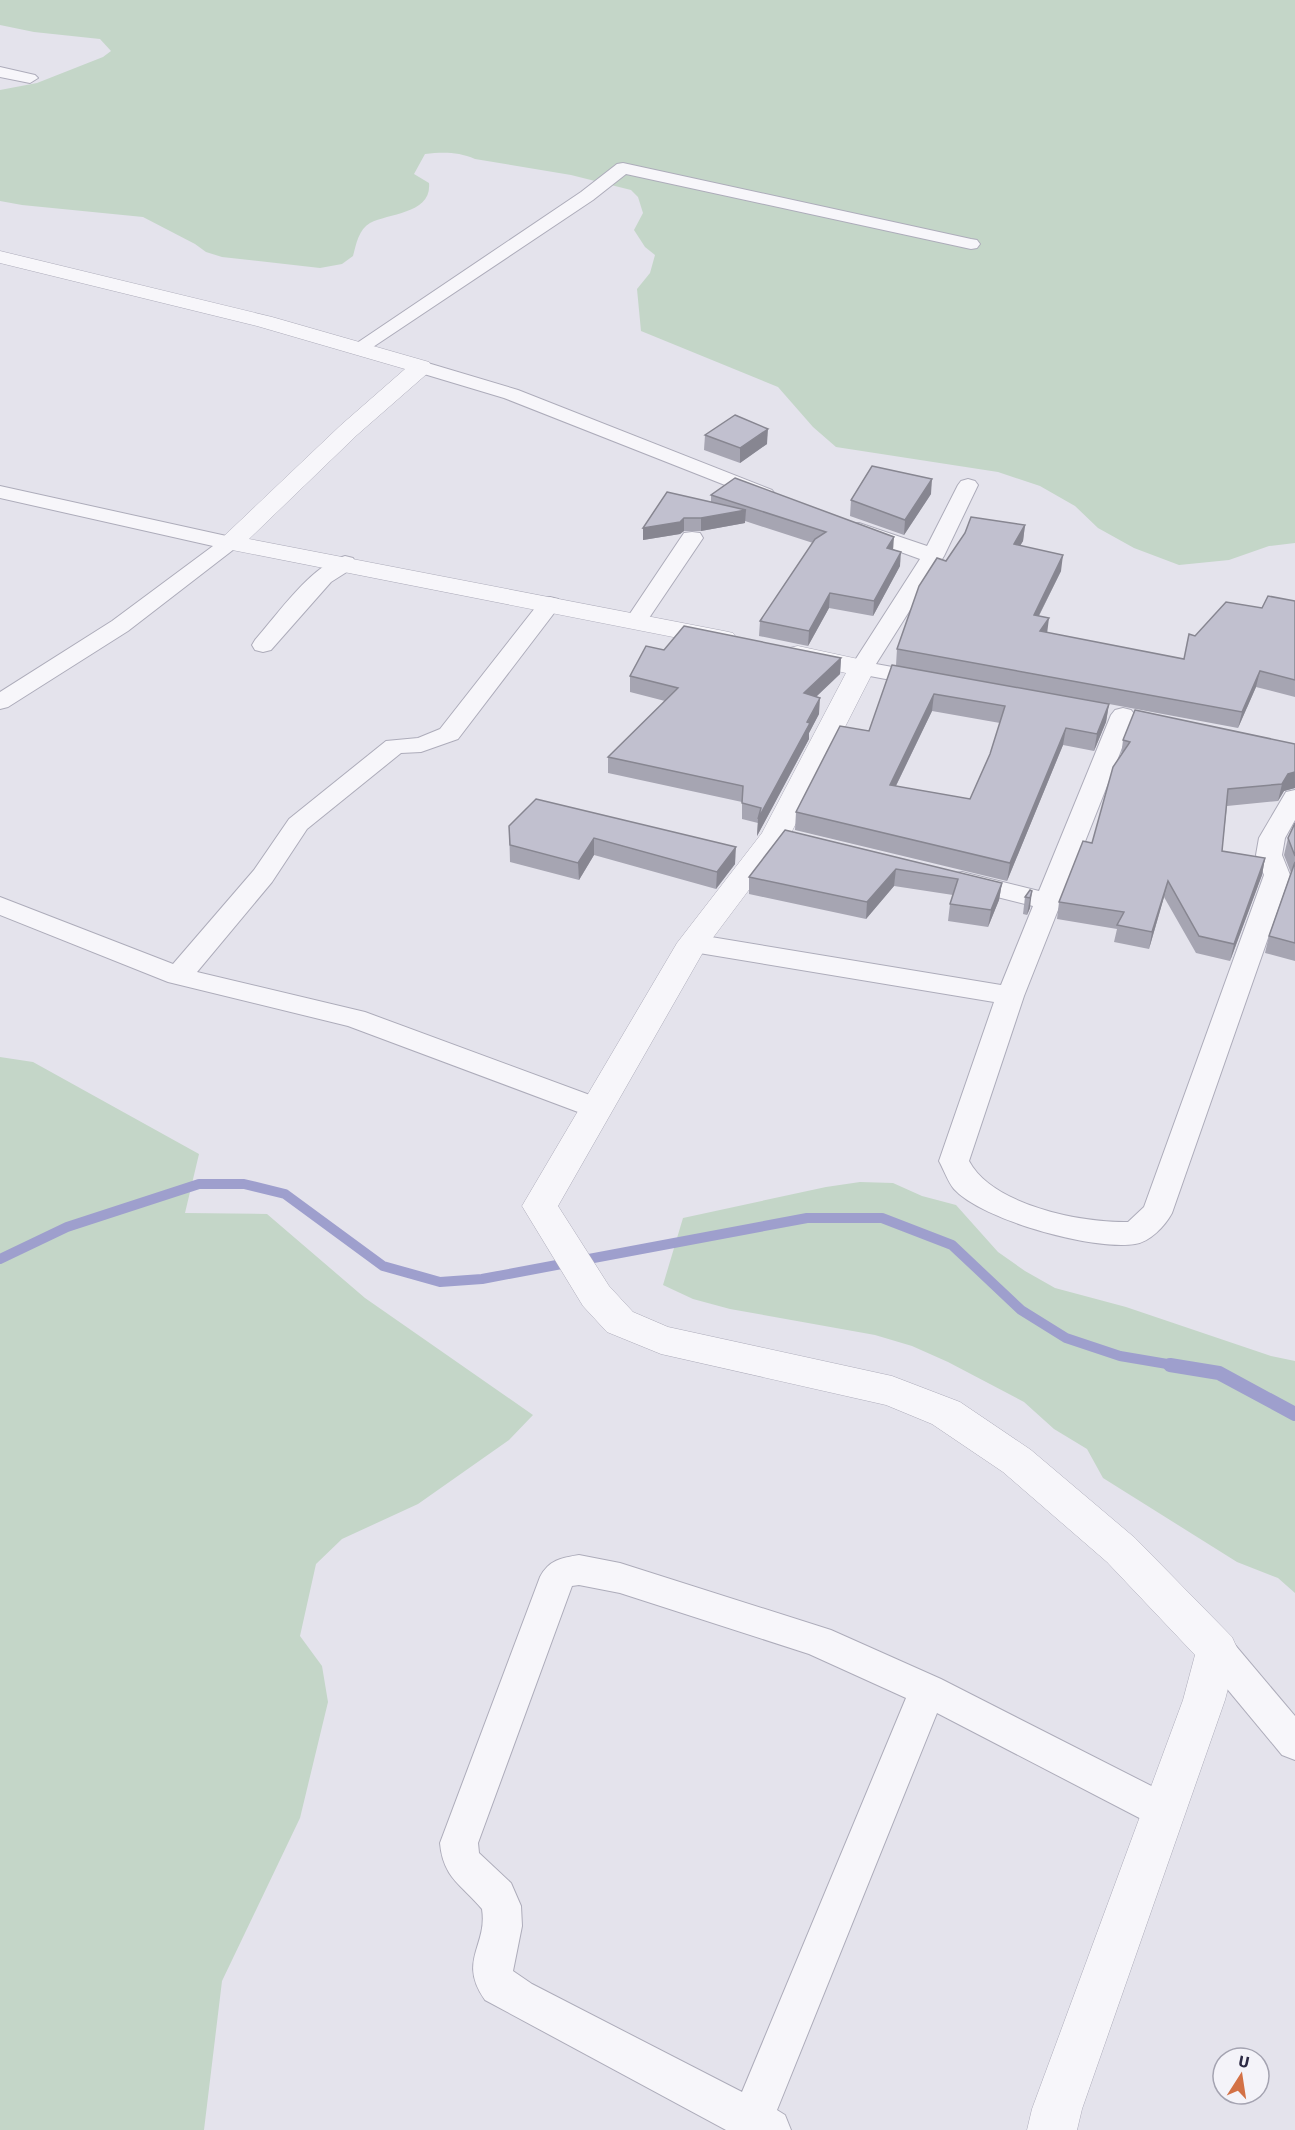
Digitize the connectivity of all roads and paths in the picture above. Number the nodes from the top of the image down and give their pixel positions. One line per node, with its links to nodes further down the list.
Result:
1 (0, 72): 2 (street)
2 (30, 78)
3 (971, 244): 5 (street)
4 (0, 257): 5 (street)
5 (360, 347): 6 (street)
6 (421, 367): 9 (street); 12 (street)
7 (968, 485): 13 (street)
8 (0, 492): 12 (street)
9 (781, 500)
10 (846, 524): 13 (street)
11 (692, 538): 16 (street)
12 (231, 543): 14 (street); 20 (street)
13 (933, 556): 18 (street)
14 (345, 563): 15 (street); 17 (street)
15 (550, 604): 16 (street); 28 (street)
16 (636, 621): 18 (street)
17 (262, 645)
18 (862, 668): 19 (street); 27 (street)
19 (953, 684)
20 (0, 702)
21 (1123, 715): 25 (street)
22 (1295, 797): 24 (street)
23 (934, 873): 25 (street)
24 (1286, 877): 29 (street)
25 (1048, 901): 29 (street)
26 (0, 905): 28 (street)
27 (693, 943): 29 (street); 30 (street)
28 (178, 976): 30 (street)
29 (1010, 996)
30 (596, 1108): 31 (street)
31 (1218, 1650): 33 (street); 34 (street)
32 (928, 1690): 34 (street); 35 (street); 35 (street)
33 (1295, 1743)
34 (1165, 1812): 36 (street)
35 (760, 2126)
36 (1052, 2130)

